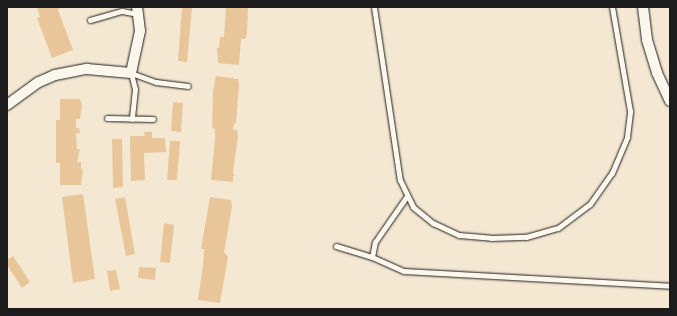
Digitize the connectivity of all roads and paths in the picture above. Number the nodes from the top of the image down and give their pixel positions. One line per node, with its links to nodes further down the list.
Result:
1 (374, 7): 13 (lane)
2 (612, 7): 13 (lane)
3 (643, 7): 8 (street)
4 (137, 10): 5 (lane); 6 (street)
5 (90, 20)
6 (131, 73): 7 (lane); 9 (street); 11 (lane)
7 (188, 86)
8 (670, 101)
9 (7, 105)
10 (106, 118): 11 (lane)
11 (132, 119): 12 (lane)
12 (153, 119)
13 (407, 196): 15 (lane)
14 (336, 246): 15 (lane)
15 (372, 257): 16 (lane)
16 (670, 286)

